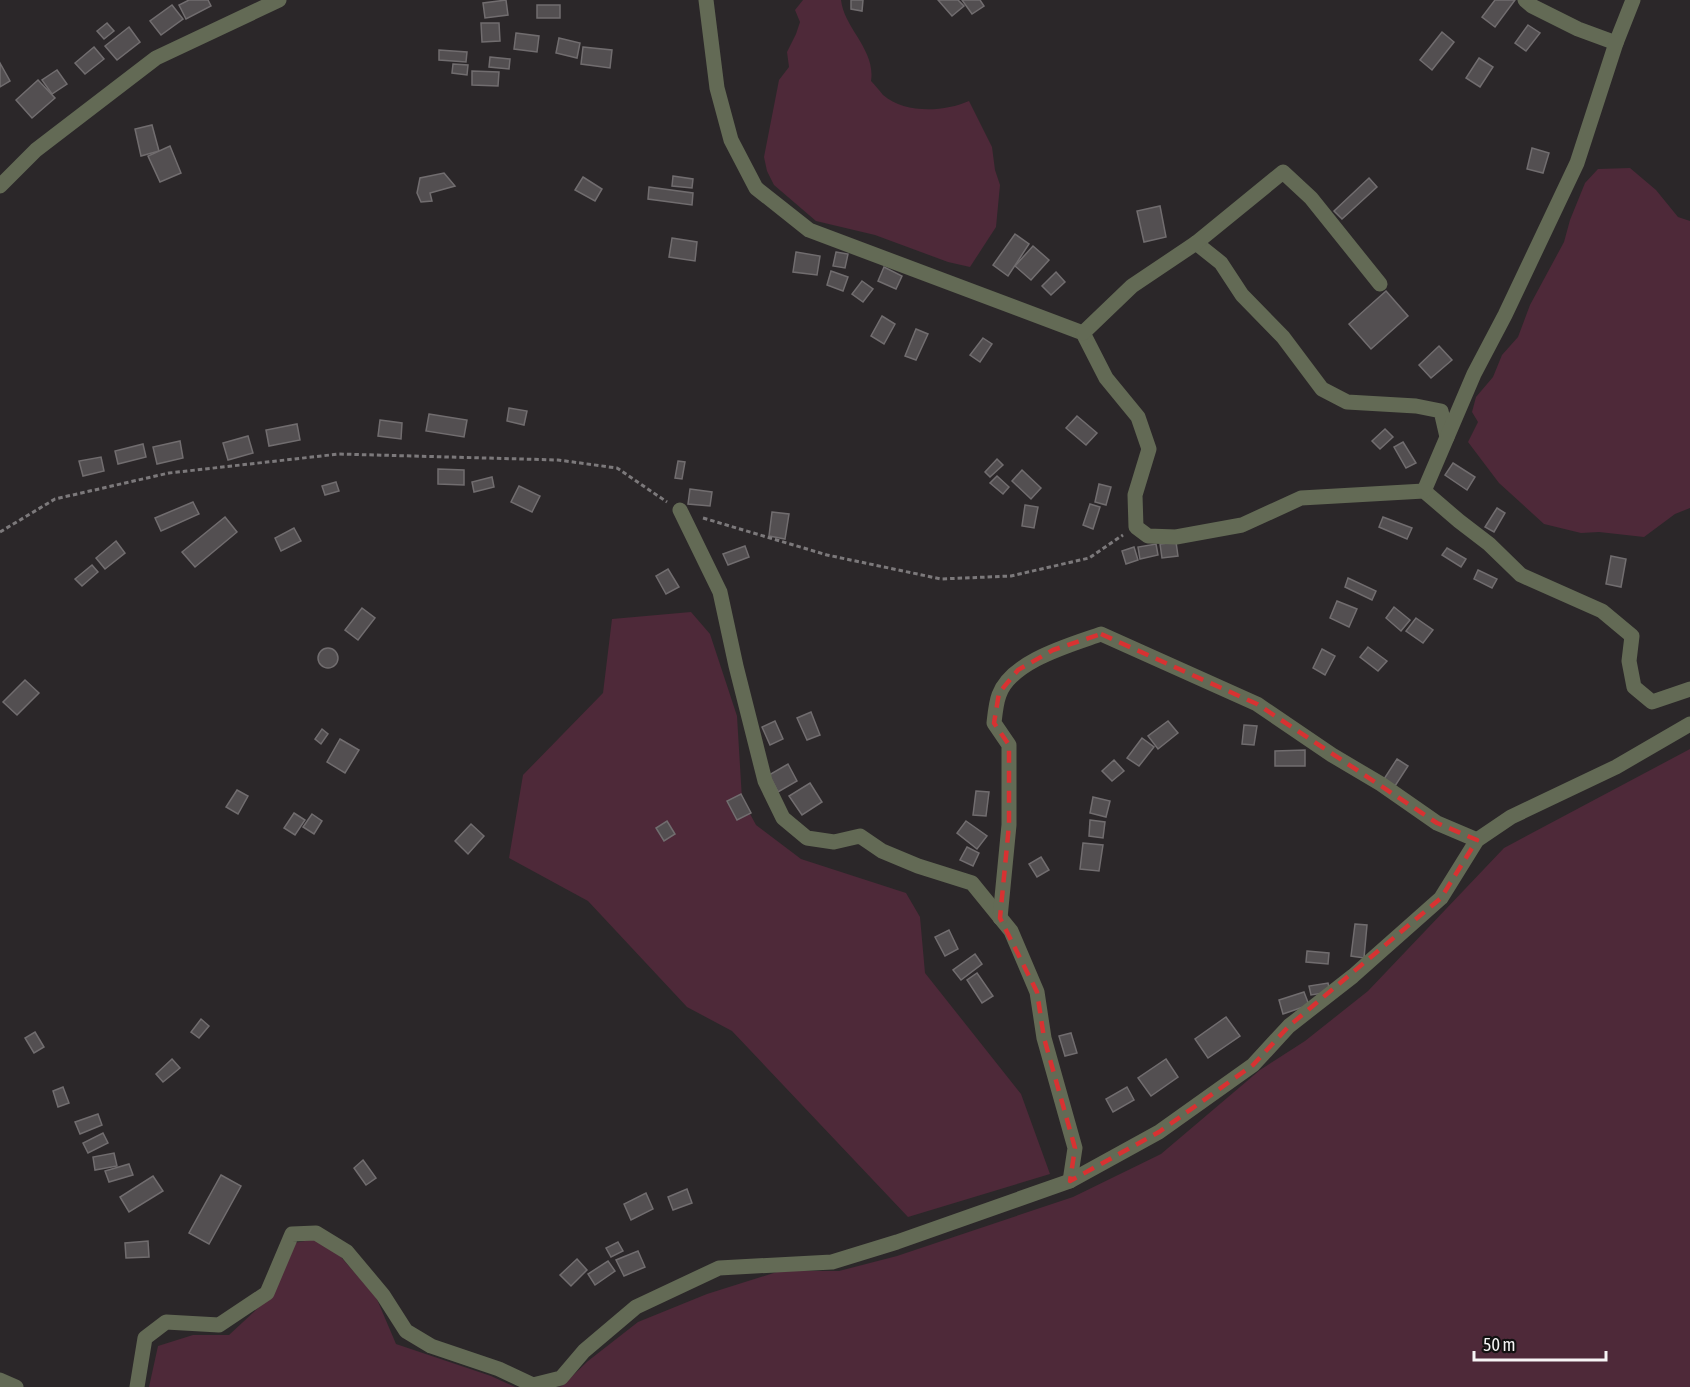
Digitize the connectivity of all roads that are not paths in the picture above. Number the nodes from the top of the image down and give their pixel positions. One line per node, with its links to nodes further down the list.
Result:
1 (279, 0): 6 (street)
2 (706, 0): 9 (street)
3 (1526, 0): 5 (street)
4 (1632, 0): 5 (street)
5 (1616, 43): 10 (street)
6 (0, 186)
7 (1196, 243): 8 (street); 9 (street); 10 (street)
8 (1380, 284)
9 (1083, 333): 11 (street)
10 (1447, 437): 11 (street)
11 (1424, 491): 13 (street)
12 (680, 510): 16 (street)
13 (1690, 689)
14 (1690, 724): 15 (street)
15 (1477, 840): 16 (street); 17 (street)
16 (1000, 918): 17 (street)
17 (1070, 1181): 20 (street)
18 (0, 1380): 19 (street)
19 (16, 1387)
20 (137, 1387)

